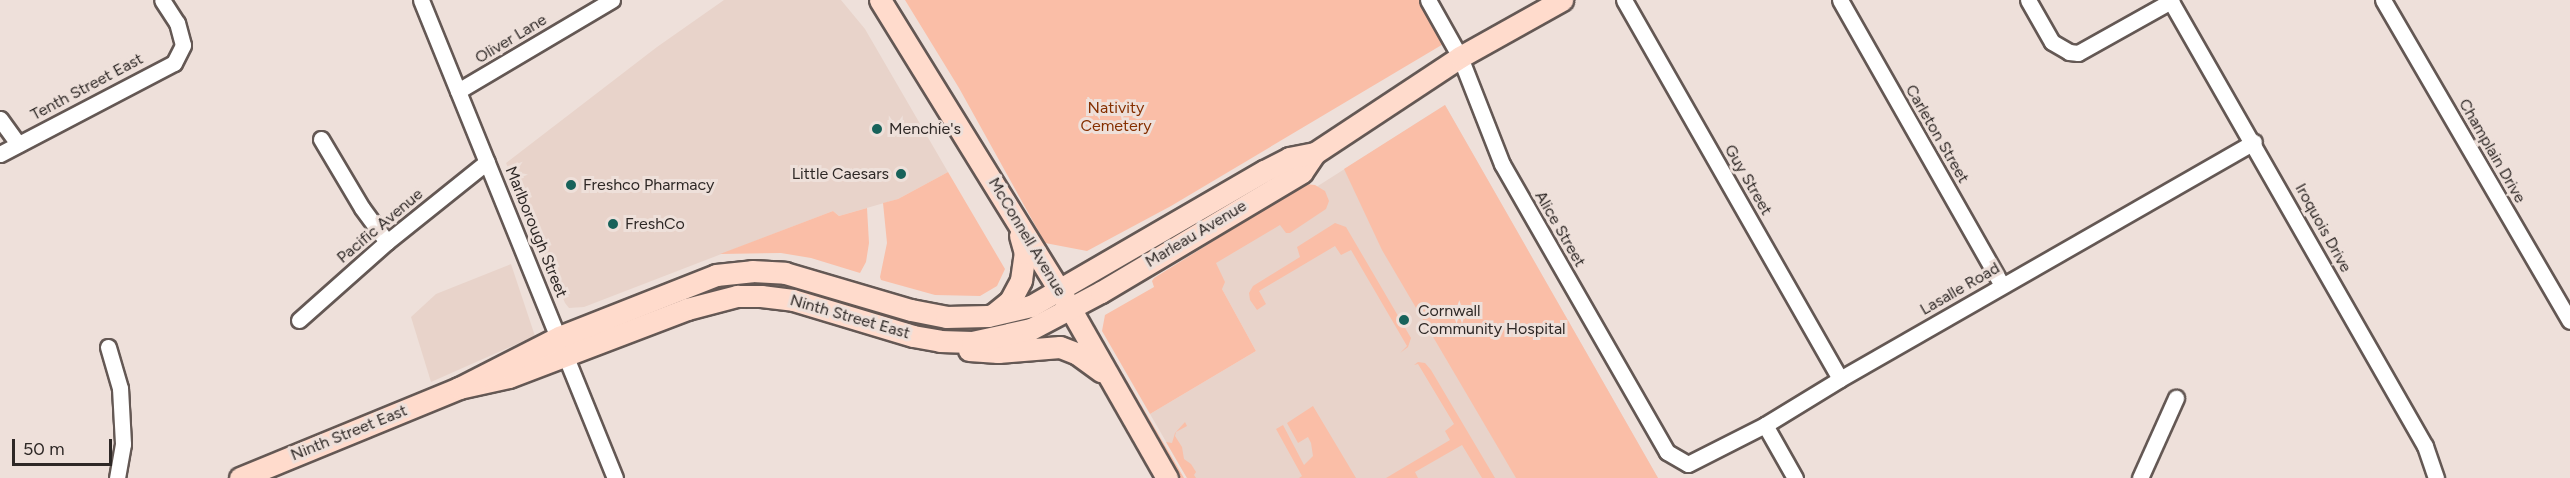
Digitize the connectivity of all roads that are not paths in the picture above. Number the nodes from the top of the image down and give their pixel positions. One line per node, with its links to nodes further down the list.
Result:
1 (162, 0): 17 (street, Tenth Street East)
2 (421, 0): 13 (street, Marlborough Street)
3 (612, 0): 13 (street, Oliver Lane)
4 (880, 0): 21 (main road, McConnell Avenue)
5 (1428, 0): 12 (street, Alice Street)
6 (1562, 0): 12 (main road, Marleau Avenue)
7 (1623, 0): 33 (street, Guy Street)
8 (1840, 0): 23 (street, Carleton Street)
9 (2028, 0): 11 (street)
10 (2383, 0): 28 (street, Champlain Drive)
11 (2170, 1): 16 (street, Iroquois Drive)
12 (1460, 57): 18 (main road, Marleau Avenue); 36 (street, Alice Street)
13 (458, 91): 20 (street, Marlborough Street)
14 (0, 119): 17 (street)
15 (321, 139): 22 (street)
16 (2254, 142): 23 (street, Lasalle Road); 43 (street, Iroquois Drive)
17 (18, 144): 19 (street, Tenth Street East)
18 (1315, 153): 24 (main road, Marleau Avenue); 25 (main road, Marleau Avenue)
19 (0, 154)
20 (487, 162): 22 (street, Pacific Avenue); 31 (street, Marlborough Street)
21 (1012, 216): 24 (main road, McConnell Avenue); 26 (main road)
22 (387, 242): 27 (street, Pacific Avenue)
23 (2002, 285): 33 (street, Lasalle Road)
24 (1059, 290): 25 (main road, McConnell Avenue); 26 (main road, Ninth Street East)
25 (1070, 308): 29 (main road, Ninth Street East); 32 (main road, McConnell Avenue)
26 (991, 316): 31 (main road, Ninth Street East)
27 (299, 320)
28 (2570, 321)
29 (922, 338): 31 (main road, Ninth Street East); 32 (main road)
30 (108, 347): 37 (street)
31 (563, 347): 38 (main road, Ninth Street East); 39 (street, Marlborough Street)
32 (1105, 374): 40 (main road, McConnell Avenue)
33 (1840, 379): 35 (street, Lasalle Road)
34 (2176, 398): 42 (street)
35 (1765, 425): 36 (street, Lasalle Road); 41 (street)
36 (1684, 461)
37 (117, 478)
38 (240, 478)
39 (615, 478)
40 (1166, 478)
41 (1795, 478)
42 (2140, 478)
43 (2436, 478)

